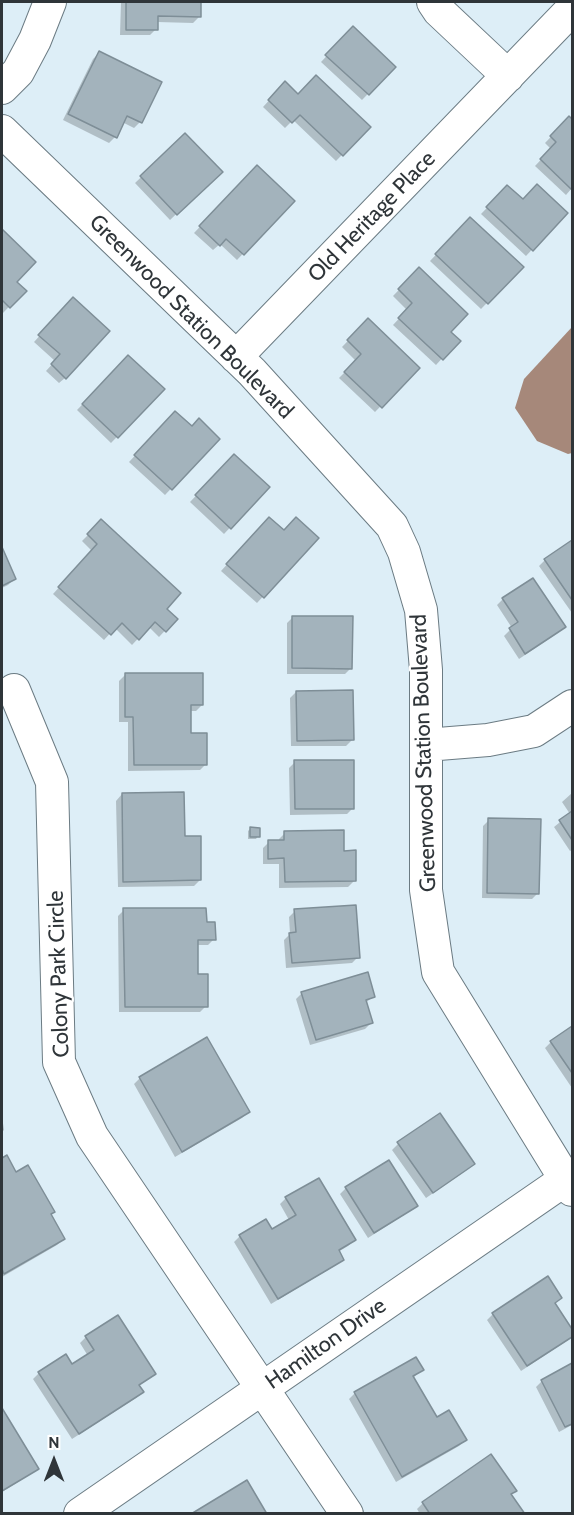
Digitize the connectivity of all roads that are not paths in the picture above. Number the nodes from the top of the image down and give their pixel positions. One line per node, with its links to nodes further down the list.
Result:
1 (50, 2): 5 (street)
2 (434, 2): 4 (street)
3 (566, 8): 4 (street, Old Heritage Place)
4 (508, 76): 7 (street, Old Heritage Place)
5 (2, 88)
6 (2, 131): 7 (street, Greenwood Station Boulevard)
7 (236, 357): 10 (street, Greenwood Station Boulevard)
8 (14, 690): 12 (street, Colony Park Circle)
9 (573, 706): 10 (street)
10 (426, 745): 11 (street, Greenwood Station Boulevard)
11 (570, 1182): 12 (street, Hamilton Drive)
12 (262, 1389): 13 (street, Hamilton Drive); 14 (street, Colony Park Circle)
13 (80, 1514)
14 (347, 1514)

